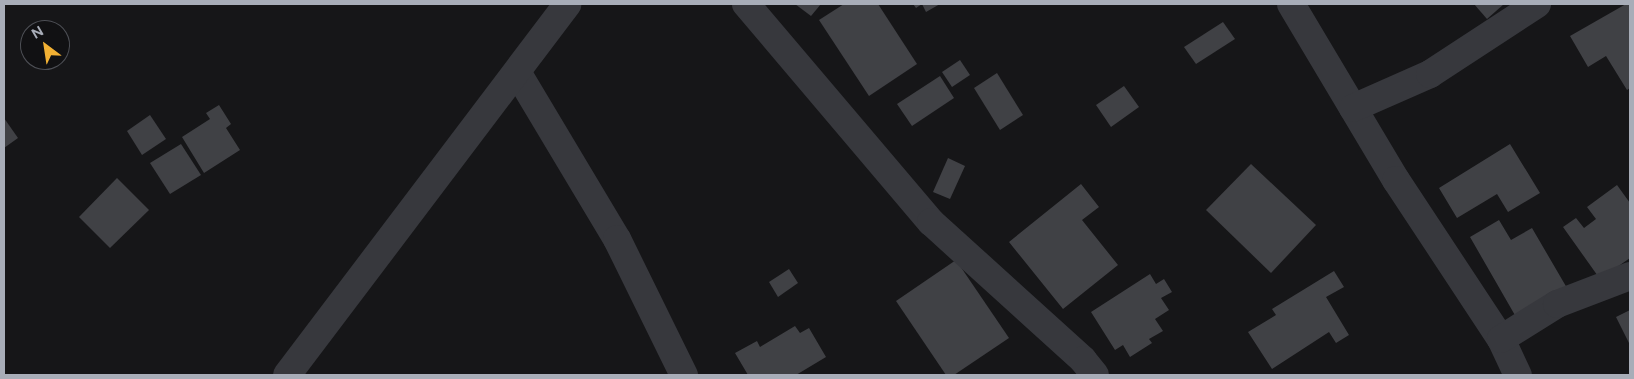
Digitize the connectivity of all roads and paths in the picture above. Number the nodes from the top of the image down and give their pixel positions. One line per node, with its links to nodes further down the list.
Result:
1 (568, 4): 5 (street)
2 (746, 4): 11 (street)
3 (1291, 4): 6 (street)
4 (1537, 4): 6 (street)
5 (517, 72): 9 (street); 10 (street)
6 (1353, 108): 8 (street)
7 (1630, 276): 8 (street)
8 (1501, 339): 12 (street)
9 (287, 375)
10 (684, 375)
11 (1095, 375)
12 (1518, 375)

